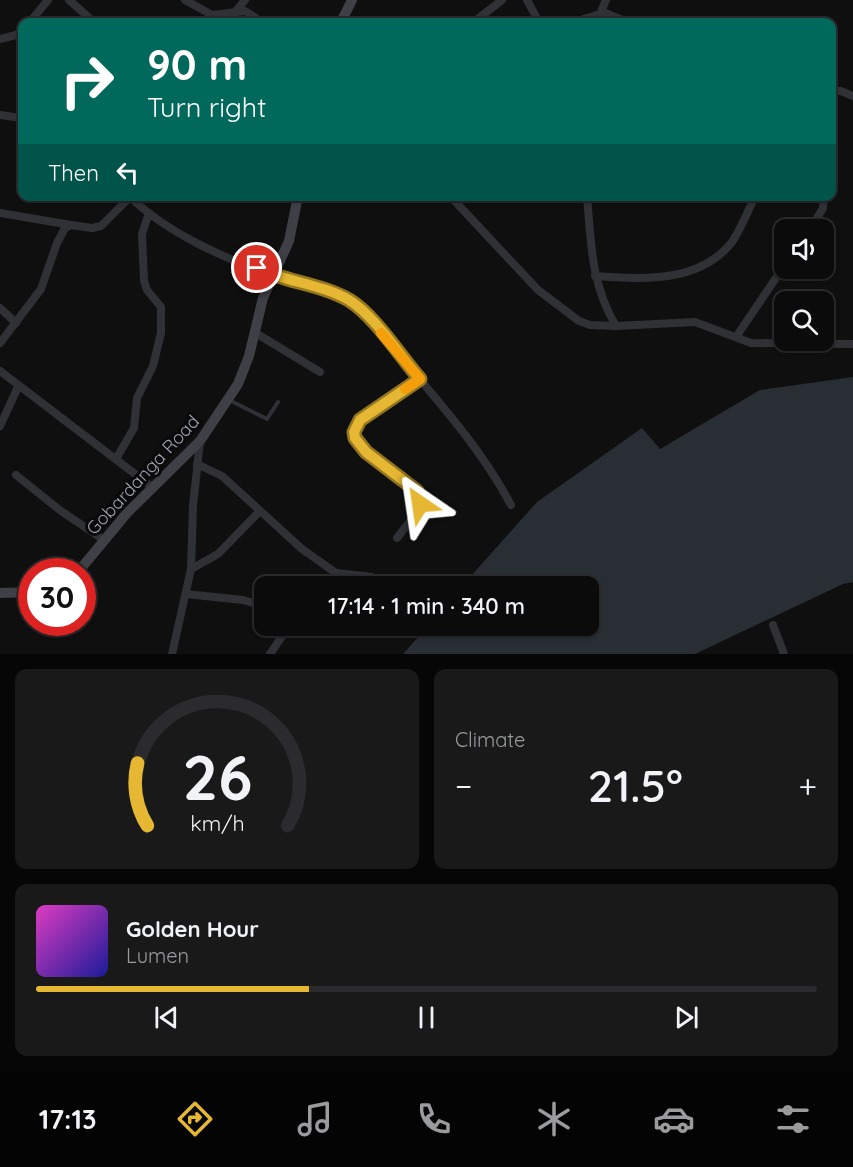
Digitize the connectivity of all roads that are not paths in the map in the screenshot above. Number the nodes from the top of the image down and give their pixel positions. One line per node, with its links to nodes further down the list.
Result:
1 (48, 0): 11 (street)
2 (69, 0): 12 (street)
3 (185, 0): 9 (street)
4 (245, 0): 9 (street)
5 (502, 0): 15 (street)
6 (527, 0): 16 (street)
7 (606, 0): 10 (street)
8 (349, 1): 14 (main road)
9 (236, 11): 13 (street)
10 (603, 12): 17 (street); 18 (street)
11 (33, 18)
12 (89, 18)
13 (256, 18)
14 (343, 18)
15 (479, 18)
16 (537, 18)
17 (586, 18)
18 (617, 18)
19 (18, 33): 20 (street)
20 (0, 39)
21 (836, 91): 22 (street)
22 (853, 96)
23 (0, 115): 24 (street)
24 (18, 117)
25 (126, 201): 35 (street)
26 (135, 201): 33 (street)
27 (297, 201): 36 (main road, Gobardanga Road)
28 (455, 201): 41 (street)
29 (587, 201): 37 (street)
30 (752, 201): 37 (street)
31 (824, 201): 34 (street)
32 (0, 213): 35 (street)
33 (149, 213): 36 (street); 54 (street)
34 (816, 219)
35 (71, 225): 40 (street)
36 (272, 276): 42 (main road, Gobardanga Road); 48 (street)
37 (595, 276): 41 (street)
38 (775, 279): 43 (street)
39 (0, 308): 40 (street)
40 (16, 323): 44 (street)
41 (616, 326): 43 (street)
42 (254, 332): 47 (street); 50 (main road, Gobardanga Road)
43 (736, 337): 45 (street)
44 (0, 343)
45 (853, 345)
46 (0, 371): 49 (street)
47 (320, 372)
48 (420, 379): 58 (street); 60 (street)
49 (18, 387): 52 (street); 54 (street)
50 (228, 399): 51 (lane); 53 (main road, Gobardanga Road)
51 (278, 402)
52 (0, 426)
53 (201, 441): 55 (street); 57 (main road, Gobardanga Road)
54 (116, 459): 57 (street)
55 (197, 464): 59 (street); 63 (street)
56 (16, 475): 61 (street)
57 (152, 487): 61 (main road, Gobardanga Road)
58 (511, 505)
59 (260, 511): 63 (street); 64 (street)
60 (397, 538)
61 (104, 540): 62 (main road, Gobardanga Road)
62 (89, 558)
63 (192, 569): 69 (street)
64 (336, 573): 65 (street); 66 (street)
65 (334, 576)
66 (363, 576)
67 (18, 592): 68 (main road)
68 (0, 593)
69 (186, 594): 70 (street); 73 (street)
70 (254, 602)
71 (773, 625): 75 (street)
72 (282, 636): 74 (street)
73 (172, 654)
74 (270, 654)
75 (784, 654)

